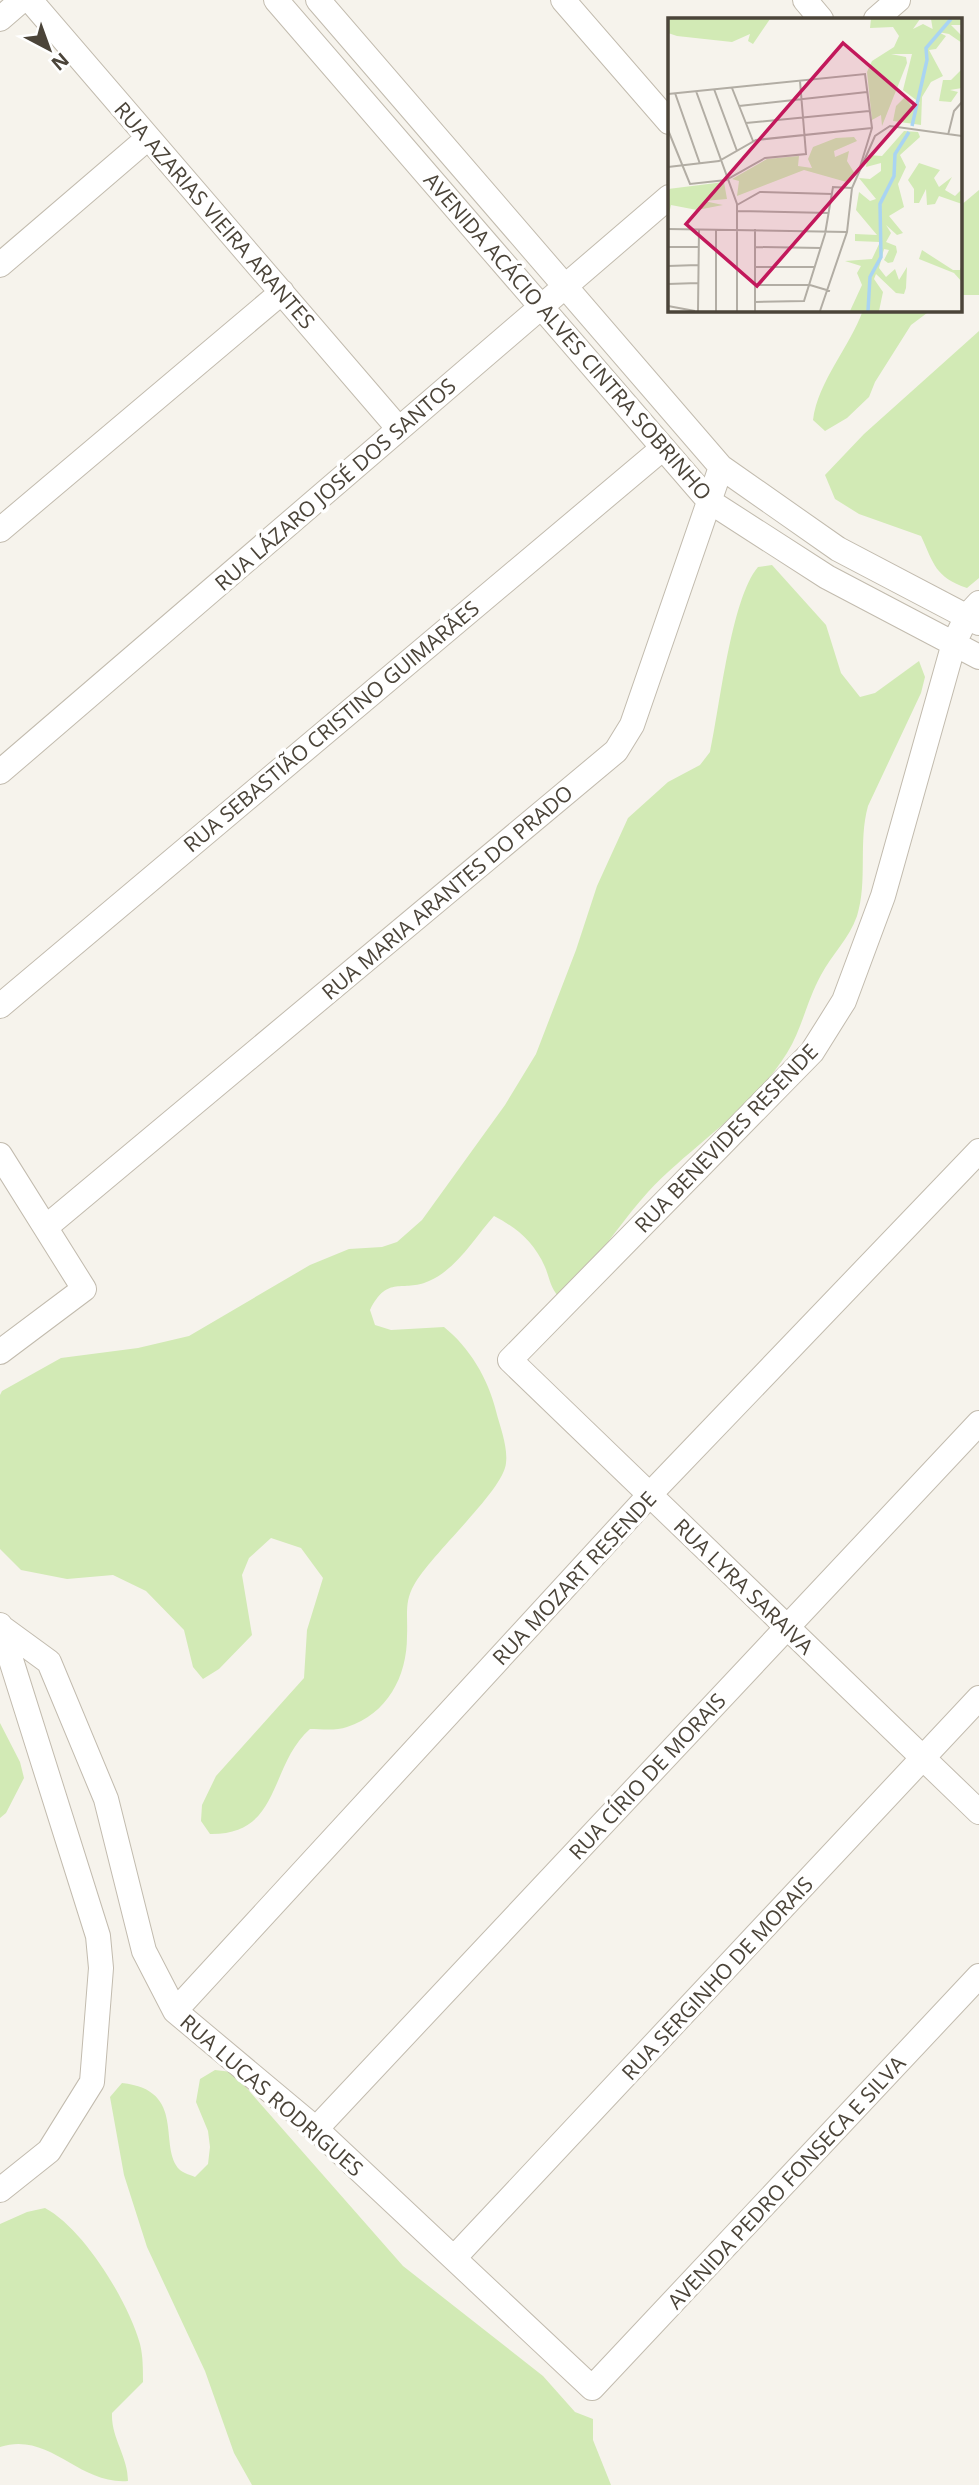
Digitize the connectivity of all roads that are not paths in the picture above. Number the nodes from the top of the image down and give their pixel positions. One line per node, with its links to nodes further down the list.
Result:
1 (22, 0): 10 (street)
2 (30, 0): 12 (street, RUA AZARIAS VIEIRA ARANTES)
3 (276, 0): 17 (street, AVENIDA ACÁCIO ALVES CINTRA SOBRINHO)
4 (318, 0): 15 (street, AVENIDA ACÁCIO ALVES CINTRA SOBRINHO)
5 (563, 0): 11 (street)
6 (804, 0): 8 (street)
7 (898, 0): 9 (street)
8 (820, 18)
9 (877, 18)
10 (0, 19)
11 (668, 121)
12 (148, 138): 14 (street); 16 (street, RUA AZARIAS VIEIRA ARANTES)
13 (668, 198): 15 (street, RUA LÁZARO JOSÉ DOS SANTOS)
14 (0, 265)
15 (565, 287): 17 (street, RUA LÁZARO JOSÉ DOS SANTOS); 20 (street, AVENIDA ACÁCIO ALVES CINTRA SOBRINHO)
16 (282, 292): 18 (street, RUA AZARIAS VIEIRA ARANTES); 22 (street)
17 (541, 307): 18 (street, RUA LÁZARO JOSÉ DOS SANTOS); 19 (street, AVENIDA ACÁCIO ALVES CINTRA SOBRINHO)
18 (399, 429): 26 (street, RUA LÁZARO JOSÉ DOS SANTOS)
19 (663, 448): 21 (street, AVENIDA ACÁCIO ALVES CINTRA SOBRINHO); 27 (street, RUA SEBASTIÃO CRISTINO GUIMARÃES)
20 (721, 467): 21 (street, RUA MARIA ARANTES DO PRADO); 23 (street, AVENIDA ACÁCIO ALVES CINTRA SOBRINHO)
21 (709, 501): 24 (street, AVENIDA ACÁCIO ALVES CINTRA SOBRINHO); 30 (street, RUA MARIA ARANTES DO PRADO)
22 (0, 530)
23 (975, 614): 24 (street, RUA BENEVIDES RESENDE)
24 (954, 643): 25 (street, AVENIDA ACÁCIO ALVES CINTRA SOBRINHO); 32 (street, RUA BENEVIDES RESENDE)
25 (979, 657)
26 (0, 772)
27 (0, 1006)
28 (979, 1151): 34 (street, RUA MOZART RESENDE)
29 (0, 1154): 30 (street)
30 (46, 1227): 31 (street)
31 (0, 1352)
32 (510, 1360): 34 (street, RUA LYRA SARAIVA)
33 (979, 1423): 36 (street, RUA CÍRIO DE MORAIS)
34 (650, 1495): 36 (street, RUA LYRA SARAIVA); 41 (street, RUA MOZART RESENDE)
35 (0, 1626): 41 (street, RUA LUCAS RODRIGUES); 43 (street)
36 (787, 1627): 38 (street, RUA LYRA SARAIVA); 42 (street, RUA CÍRIO DE MORAIS)
37 (979, 1698): 38 (street, RUA SERGINHO DE MORAIS)
38 (923, 1758): 39 (street, RUA LYRA SARAIVA); 44 (street, RUA SERGINHO DE MORAIS)
39 (979, 1812)
40 (979, 1976): 45 (street, AVENIDA PEDRO FONSECA E SILVA)
41 (175, 2011): 42 (street, RUA LUCAS RODRIGUES)
42 (316, 2129): 44 (street, RUA LUCAS RODRIGUES)
43 (0, 2190)
44 (454, 2258): 45 (street, RUA LUCAS RODRIGUES)
45 (592, 2388)

